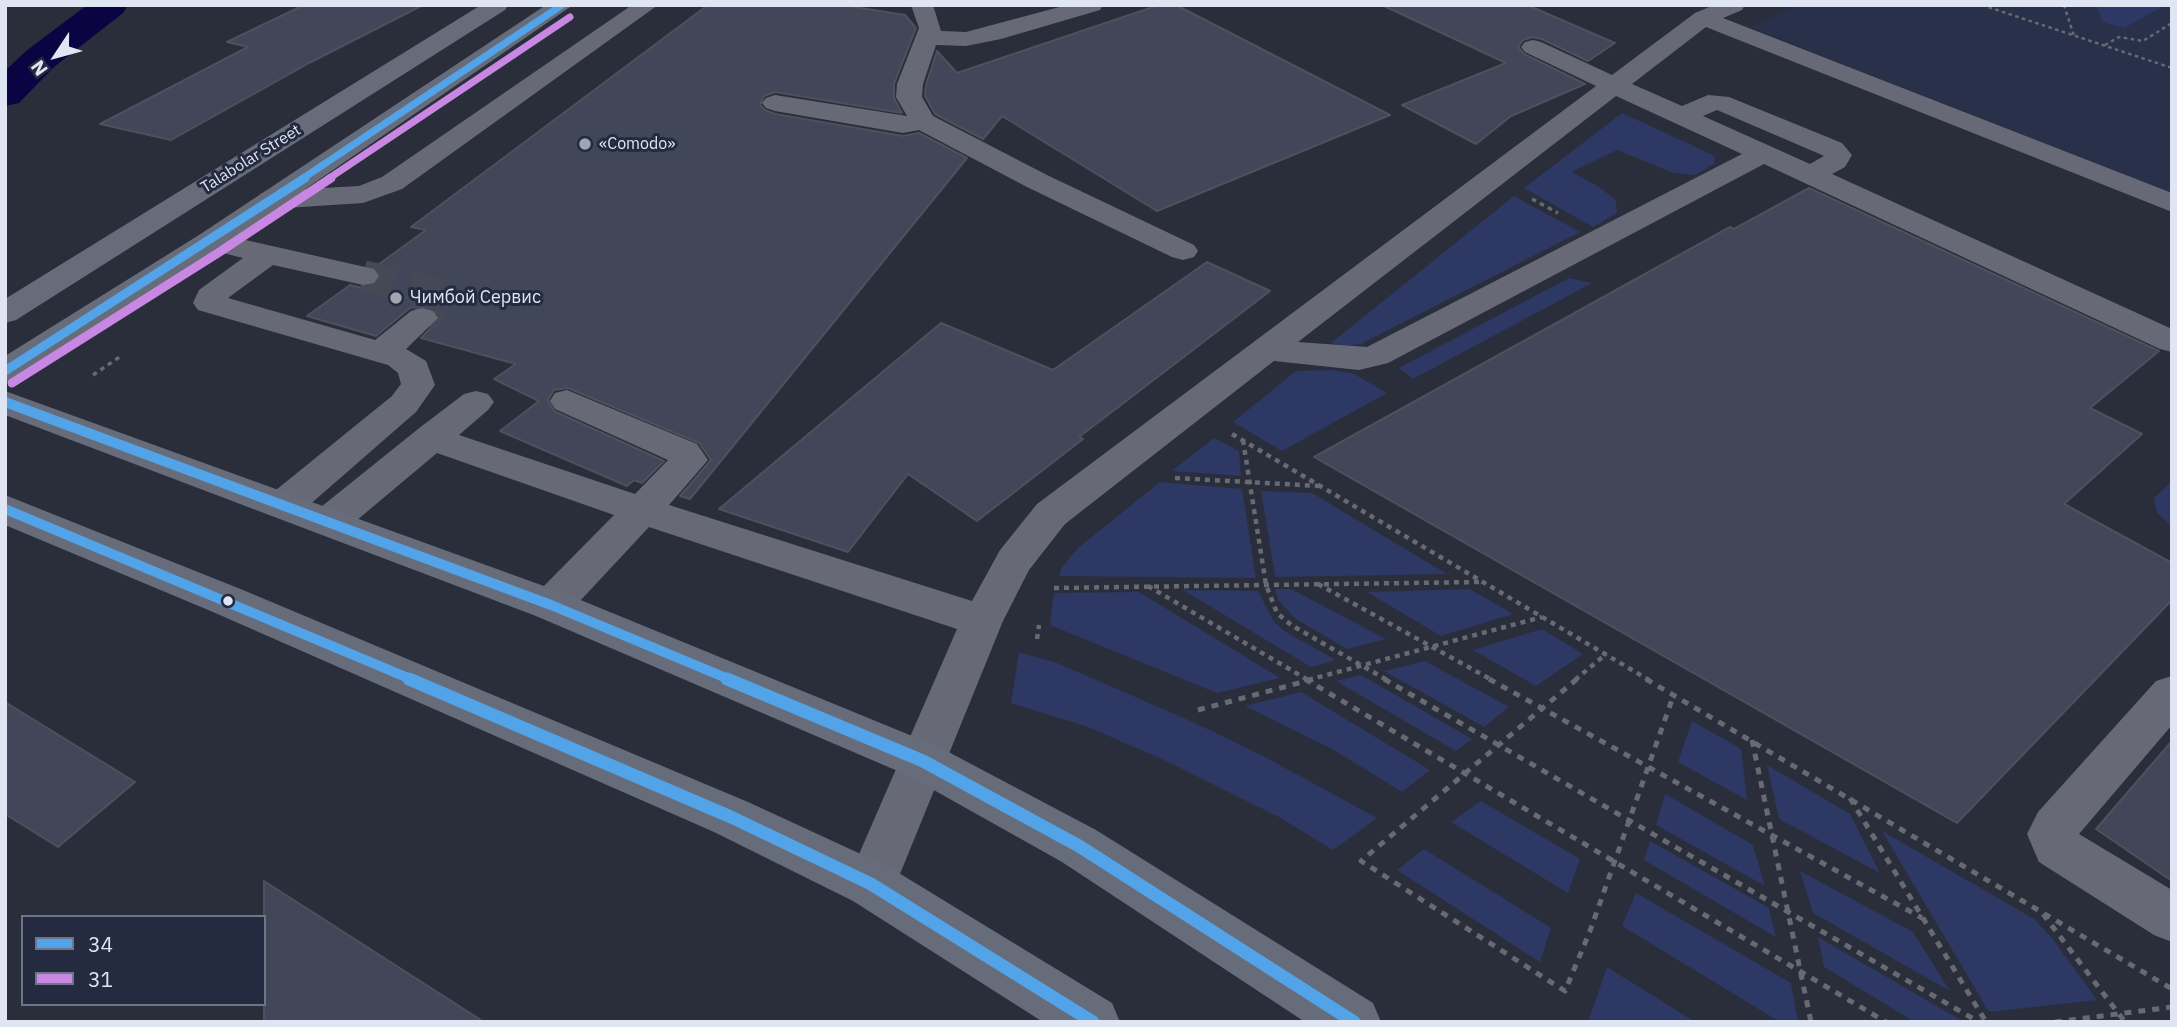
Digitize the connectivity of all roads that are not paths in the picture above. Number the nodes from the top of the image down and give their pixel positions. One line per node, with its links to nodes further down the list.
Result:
1 (497, 5): 22 (main road, Talabolar Street)
2 (562, 5): 16 (main road)
3 (647, 5): 16 (lane)
4 (922, 5): 8 (lane)
5 (1092, 5): 8 (lane)
6 (1734, 5): 7 (lane)
7 (1703, 18): 10 (lane); 17 (lane)
8 (928, 38): 13 (lane)
9 (1533, 47): 10 (lane)
10 (1614, 85): 12 (lane); 25 (lane)
11 (775, 103): 13 (lane)
12 (1682, 116): 14 (lane); 15 (lane)
13 (923, 121): 19 (lane)
14 (1764, 153): 15 (lane); 25 (lane)
15 (1811, 174): 24 (lane)
16 (270, 200): 18 (main road)
17 (2172, 204)
18 (210, 241): 20 (lane); 27 (main road)
19 (1183, 251)
20 (269, 253): 21 (lane); 26 (lane)
21 (363, 276)
22 (5, 313)
23 (422, 318): 26 (lane)
24 (2172, 342)
25 (1269, 350): 37 (lane)
26 (382, 352): 32 (lane)
27 (5, 371)
28 (567, 401): 34 (lane)
29 (5, 402): 32 (main road)
30 (476, 402): 31 (lane)
31 (431, 438): 34 (lane); 35 (lane)
32 (285, 504): 35 (main road)
33 (5, 509): 40 (main road)
34 (643, 511): 36 (lane); 37 (lane)
35 (330, 521): 36 (main road)
36 (551, 605): 39 (main road)
37 (982, 621): 39 (lane)
38 (2172, 694): 41 (lane)
39 (923, 761): 40 (lane); 43 (main road)
40 (871, 884): 42 (main road)
41 (2172, 918)
42 (1093, 1022)
43 (1354, 1022)

